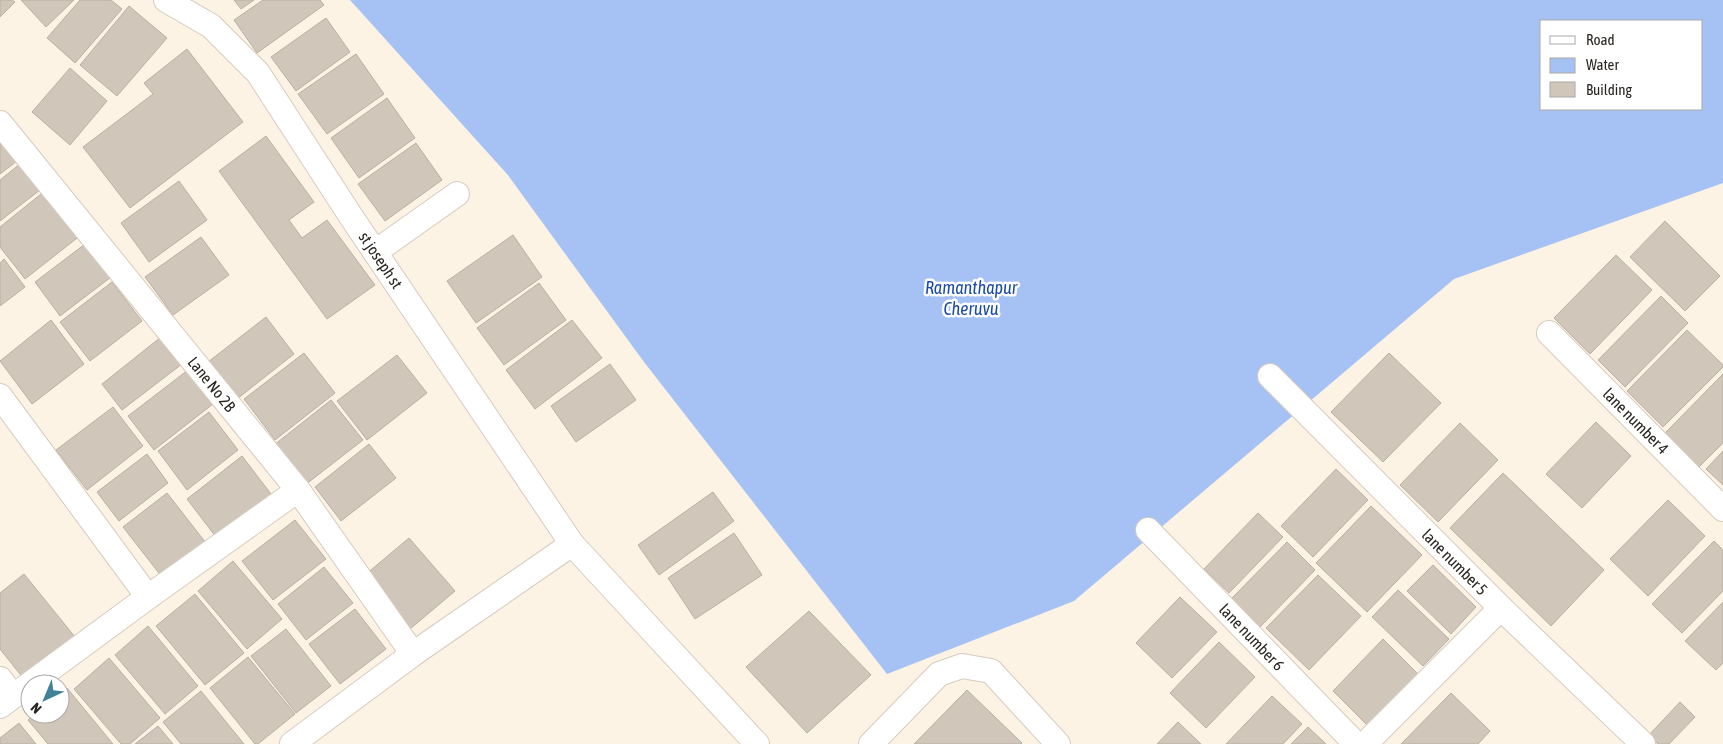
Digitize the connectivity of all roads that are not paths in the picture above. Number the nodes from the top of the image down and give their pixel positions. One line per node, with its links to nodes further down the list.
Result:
1 (166, 0): 4 (street, st joseph st)
2 (0, 123): 8 (street, Lane No 2B)
3 (457, 194): 4 (street)
4 (375, 252): 11 (street, st joseph st)
5 (1549, 333): 9 (street, lane number 4)
6 (1270, 376): 13 (street, lane number 5)
7 (0, 396): 12 (street)
8 (298, 490): 12 (street); 14 (street, Lane No 2B)
9 (1723, 509)
10 (1148, 530): 20 (street, lane number 6)
11 (572, 544): 14 (street); 17 (street, st joseph st)
12 (148, 597): 15 (street)
13 (1501, 608): 21 (street); 22 (street, lane number 5)
14 (413, 654): 16 (street)
15 (4, 694)
16 (292, 744)
17 (757, 744)
18 (871, 744): 19 (street)
19 (1058, 744)
20 (1356, 744)
21 (1365, 744)
22 (1643, 744)

